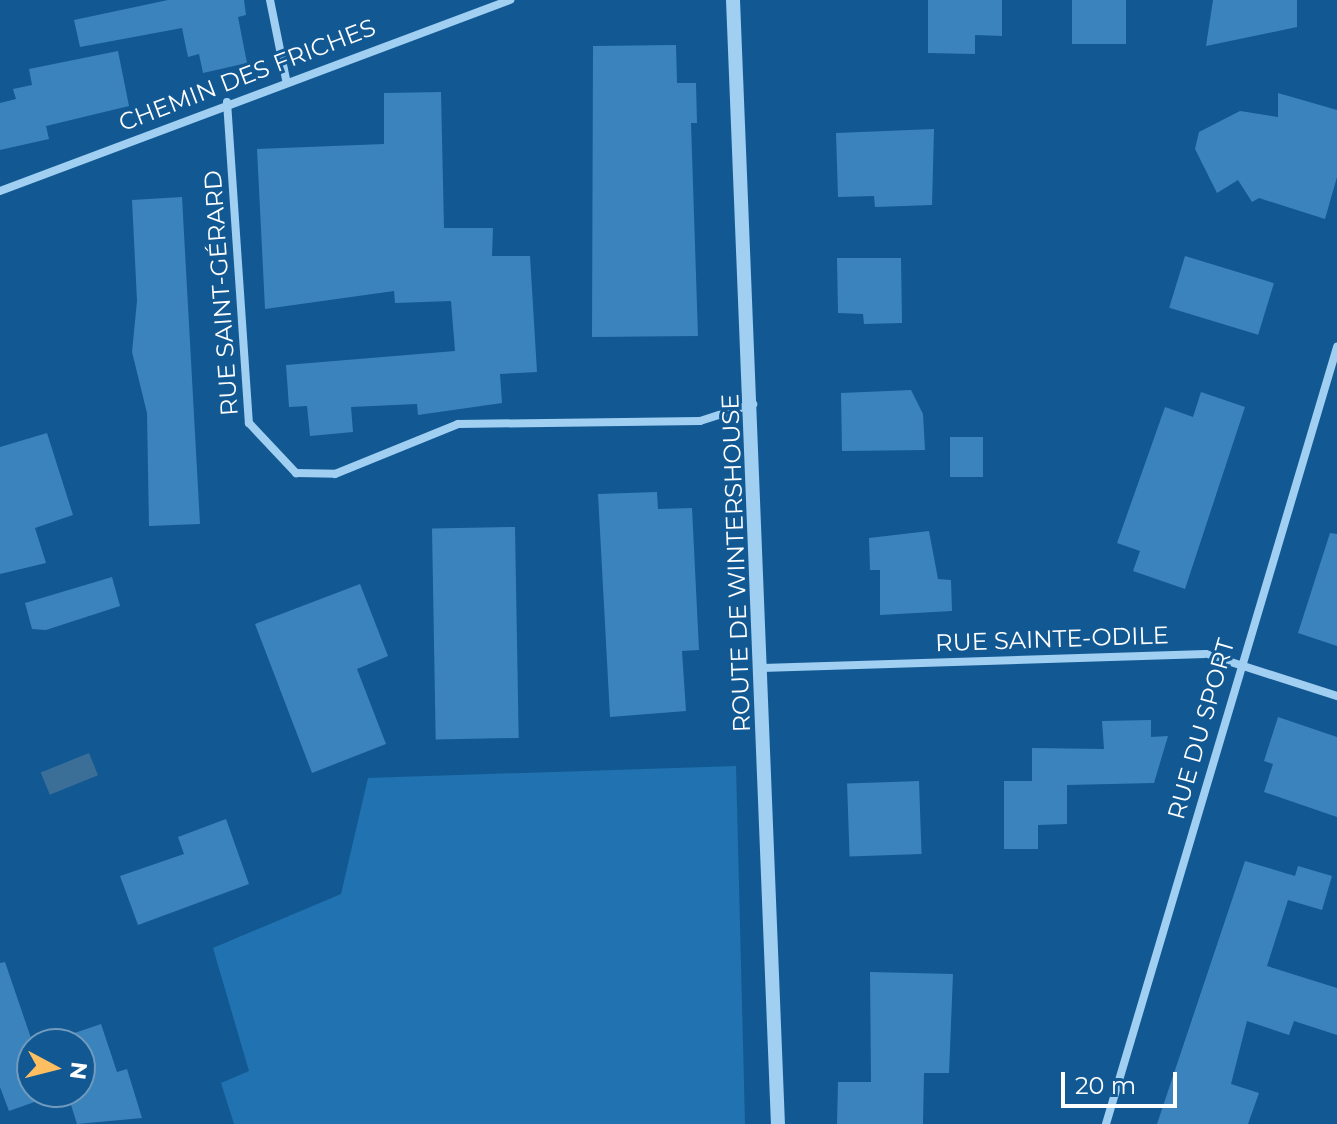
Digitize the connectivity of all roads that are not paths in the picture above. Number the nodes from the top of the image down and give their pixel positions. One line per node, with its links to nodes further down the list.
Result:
1 (270, 0): 4 (street)
2 (510, 0): 4 (street, CHEMIN DES FRICHES)
3 (733, 0): 8 (street, ROUTE DE WINTERSHOUSE)
4 (286, 79): 5 (street, CHEMIN DES FRICHES)
5 (227, 102): 6 (street, CHEMIN DES FRICHES); 8 (street, RUE SAINT-GÉRARD)
6 (0, 191)
7 (1337, 347): 9 (street, RUE DU SPORT)
8 (754, 404): 10 (street, ROUTE DE WINTERSHOUSE)
9 (1241, 664): 10 (street, RUE SAINTE-ODILE); 11 (street, RUE SAINTE-ODILE); 13 (street, RUE DU SPORT)
10 (761, 668): 12 (street, ROUTE DE WINTERSHOUSE)
11 (1337, 696)
12 (778, 1124)
13 (1106, 1124)

